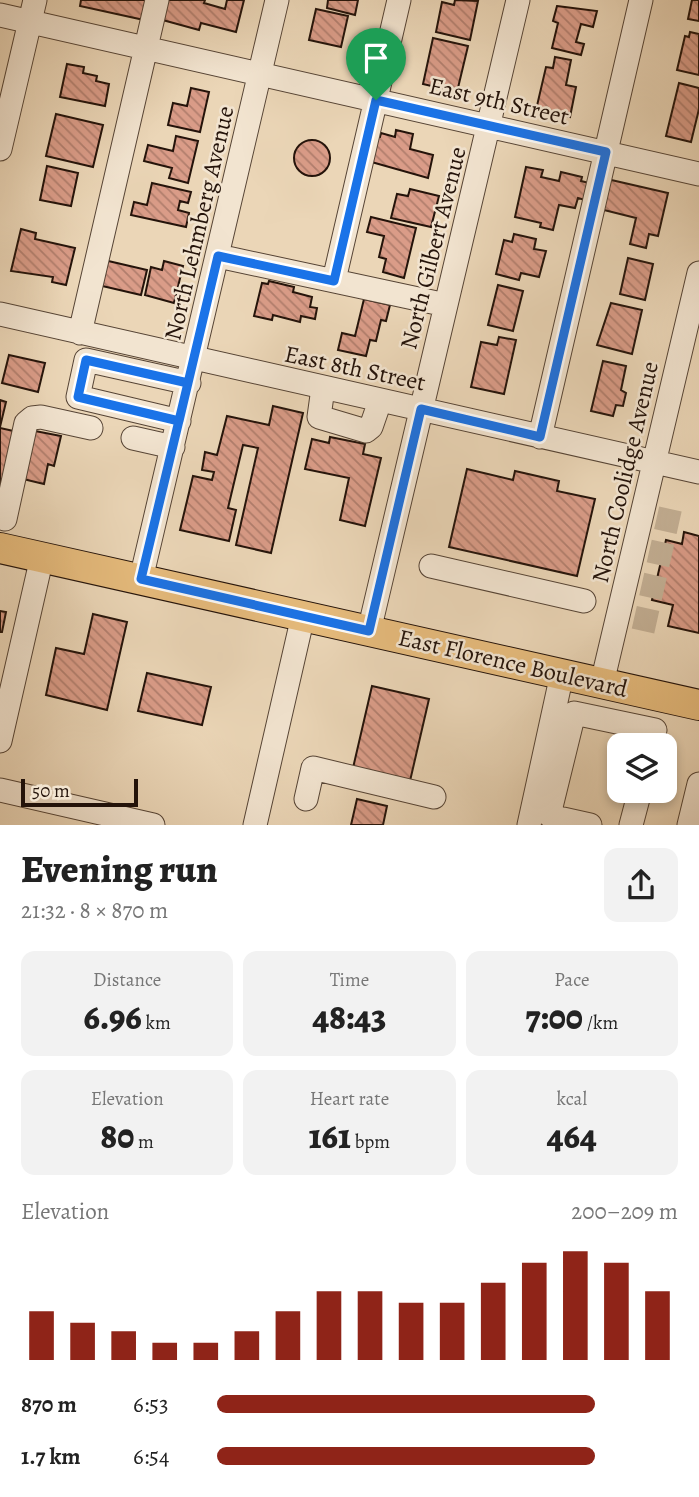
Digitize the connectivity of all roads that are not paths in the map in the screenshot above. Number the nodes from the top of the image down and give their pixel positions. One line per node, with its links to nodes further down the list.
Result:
1 (157, 0): 8 (street)
2 (277, 0): 9 (street, North Lehmberg Avenue)
3 (399, 0): 10 (street)
4 (518, 0): 11 (street, North Gilbert Avenue)
5 (641, 0): 13 (street)
6 (32, 11): 7 (street, East 9th Street); 8 (street, East 9th Street); 12 (street)
7 (0, 15)
8 (146, 48): 9 (street, East 9th Street); 20 (street)
9 (260, 75): 10 (street, East 9th Street); 15 (street, North Lehmberg Avenue)
10 (376, 100): 11 (street, East 9th Street); 17 (street)
11 (490, 125): 13 (street, East 9th Street); 18 (street, North Gilbert Avenue)
12 (0, 149)
13 (606, 152): 14 (street, East 9th Street); 28 (street)
14 (699, 174)
15 (218, 256): 17 (street); 21 (street, North Lehmberg Avenue)
16 (699, 273): 31 (street, North Coolidge Avenue)
17 (334, 281): 18 (street)
18 (446, 305): 25 (street, North Gilbert Avenue)
19 (0, 314): 20 (street, East 8th Street)
20 (80, 333): 21 (street, East 8th Street)
21 (194, 360): 22 (street, North Lehmberg Avenue); 23 (street, East 8th Street)
22 (188, 383): 26 (street, North Lehmberg Avenue); 26 (street)
23 (323, 388): 24 (street, East 8th Street); 24 (street)
24 (380, 401): 25 (street, East 8th Street)
25 (421, 409): 28 (street, East 8th Street); 39 (street, North Gilbert Avenue)
26 (179, 421): 30 (street, North Lehmberg Avenue)
27 (92, 428): 33 (street)
28 (540, 437): 31 (street, East 8th Street)
29 (133, 438): 30 (street)
30 (173, 447): 36 (street, North Lehmberg Avenue)
31 (654, 463): 32 (street, East 8th Street); 41 (street, North Coolidge Avenue)
32 (699, 472)
33 (2, 533): 34 (main road, East Florence Boulevard)
34 (42, 557): 36 (main road, East Florence Boulevard); 42 (street)
35 (431, 566): 37 (street)
36 (141, 579): 38 (main road, East Florence Boulevard)
37 (584, 601)
38 (303, 616): 39 (main road, East Florence Boulevard); 56 (street)
39 (369, 631): 40 (main road, East Florence Boulevard)
40 (562, 674): 41 (main road, East Florence Boulevard); 53 (street)
41 (602, 683): 43 (main road, East Florence Boulevard)
42 (5, 693): 47 (street)
43 (663, 698): 44 (main road, East Florence Boulevard); 46 (street)
44 (699, 705)
45 (637, 733): 53 (street)
46 (654, 733)
47 (0, 741)
48 (699, 784): 59 (street)
49 (0, 790): 54 (street)
50 (433, 797): 51 (street)
51 (306, 799)
52 (637, 803): 58 (street)
53 (547, 820): 57 (street)
54 (118, 821): 55 (street)
55 (153, 825)
56 (255, 825)
57 (590, 825)
58 (631, 825)
59 (690, 825)

